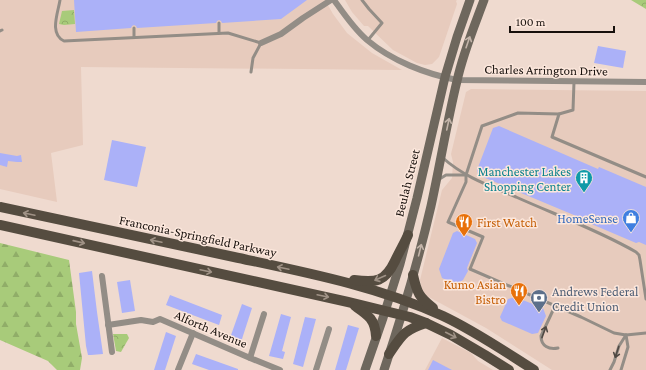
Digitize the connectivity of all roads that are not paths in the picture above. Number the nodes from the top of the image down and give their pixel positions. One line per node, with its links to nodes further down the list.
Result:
1 (60, 0): 9 (lane)
2 (332, 0): 10 (street, Charles Arrington Drive); 11 (street)
3 (362, 0): 10 (lane)
4 (470, 0): 13 (main road, Beulah Street)
5 (484, 0): 14 (main road, Beulah Street, one-way to 5)
6 (219, 23): 8 (lane)
7 (134, 28): 9 (lane)
8 (219, 33): 9 (lane); 11 (lane)
9 (134, 37)
10 (368, 40): 13 (street, Charles Arrington Drive)
11 (261, 43): 12 (lane)
12 (251, 72)
13 (445, 77): 14 (street, Charles Arrington Drive); 24 (main road, Beulah Street)
14 (457, 80): 15 (street, Charles Arrington Drive); 18 (main road, Beulah Street, one-way to 14)
15 (574, 81): 16 (street, Charles Arrington Drive); 17 (lane)
16 (646, 82)
17 (559, 114): 19 (lane); 20 (lane)
18 (441, 157): 19 (lane); 21 (main road, Beulah Street)
19 (466, 175): 21 (lane); 29 (lane); 32 (lane)
20 (646, 177)
21 (436, 181): 25 (main road, Beulah Street, one-way to 21)
22 (0, 207): 27 (main road, Franconia-Springfield Parkway, one-way to 22)
23 (0, 225): 30 (main road, one-way to 30)
24 (408, 235): 27 (main road, one-way to 27); 28 (main road, Beulah Street)
25 (413, 275): 31 (main road, Beulah Street); 36 (main road)
26 (102, 276): 38 (street)
27 (322, 276): 28 (main road, Franconia-Springfield Parkway)
28 (390, 296): 31 (main road, Franconia-Springfield Parkway); 33 (main road, Beulah Street)
29 (646, 299)
30 (348, 302): 33 (main road); 43 (main road)
31 (406, 302): 35 (main road, Beulah Street); 36 (main road, Franconia-Springfield Parkway)
32 (555, 306): 42 (lane); 44 (lane, one-way to 32)
33 (385, 311): 35 (main road); 43 (main road, Beulah Street)
34 (264, 314): 47 (street)
35 (402, 315): 37 (main road); 46 (main road, Beulah Street)
36 (444, 317): 54 (main road)
37 (426, 323): 46 (main road); 53 (main road, one-way to 53)
38 (108, 325): 40 (street, Alforth Avenue); 45 (street)
39 (329, 329): 50 (street)
40 (193, 333): 47 (street, Alforth Avenue); 48 (street)
41 (646, 333): 42 (lane)
42 (626, 335): 55 (lane, one-way to 55); 56 (lane)
43 (376, 336): 51 (main road, Beulah Street)
44 (558, 348)
45 (112, 352)
46 (389, 354): 52 (main road, Beulah Street)
47 (250, 358): 49 (street, Alforth Avenue)
48 (178, 370)
49 (280, 370)
50 (316, 370)
51 (365, 370)
52 (384, 370)
53 (509, 370)
54 (534, 370)
55 (610, 370)
56 (621, 370)

